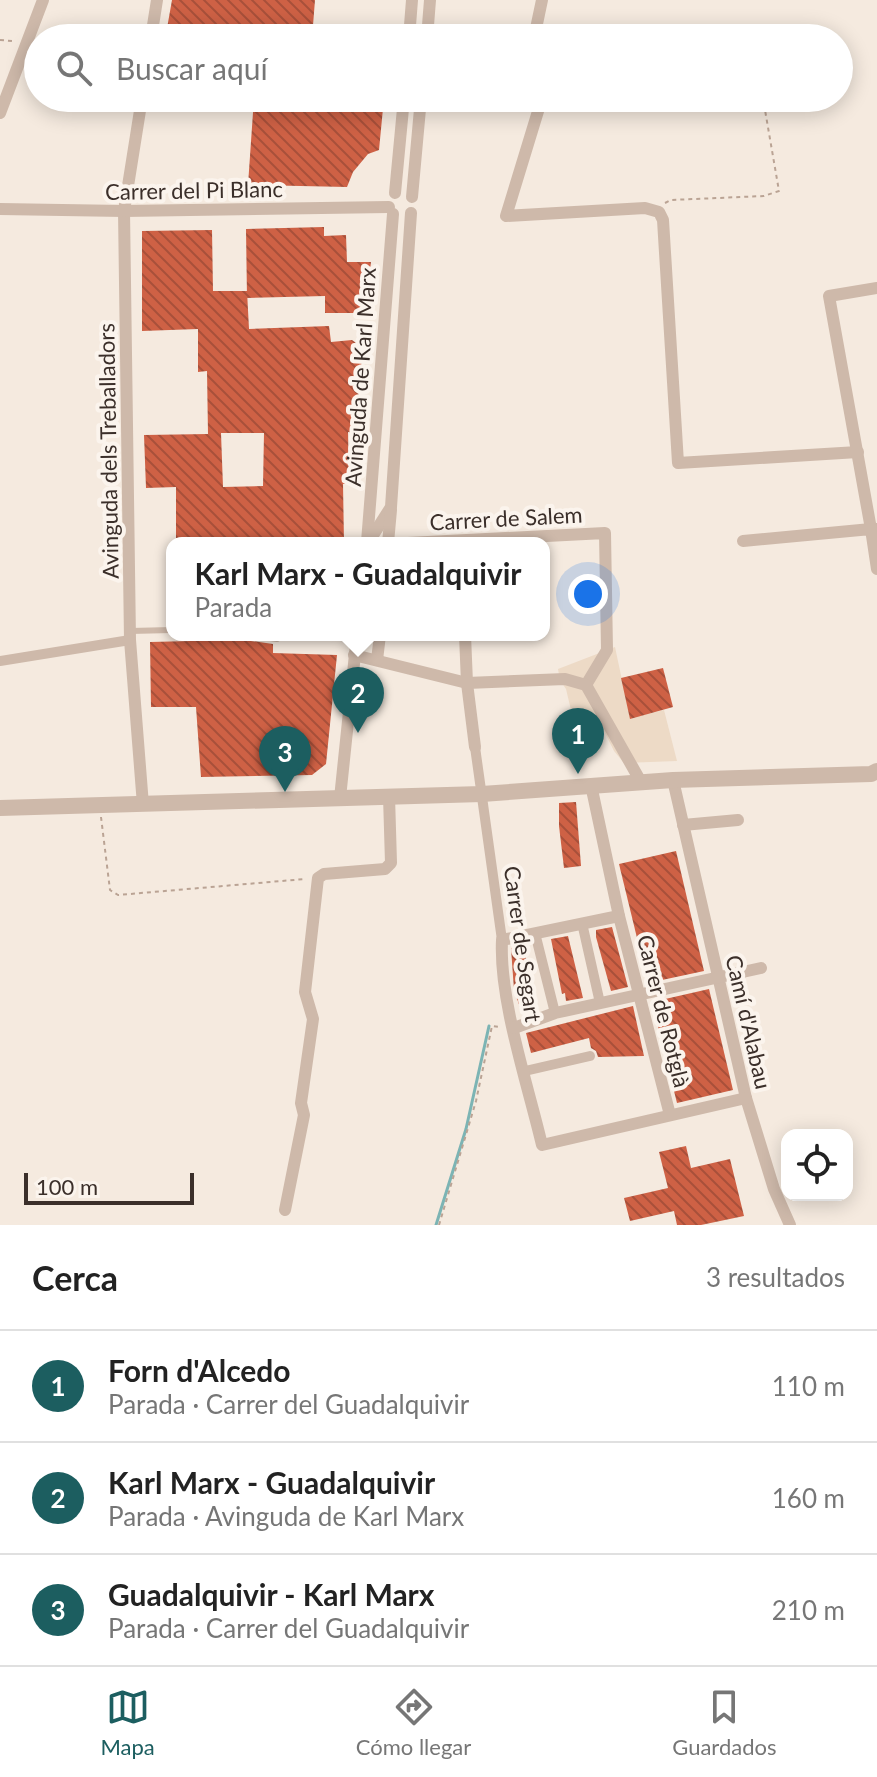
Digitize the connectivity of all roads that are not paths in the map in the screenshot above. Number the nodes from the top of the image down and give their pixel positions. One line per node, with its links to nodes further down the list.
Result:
1 (43, 0): 6 (street)
2 (157, 0): 7 (street)
3 (412, 0): 8 (street)
4 (430, 0): 9 (street)
5 (542, 0): 10 (street)
6 (33, 24)
7 (153, 24)
8 (410, 24)
9 (428, 24)
10 (537, 24)
11 (24, 47): 12 (street)
12 (2, 108)
13 (140, 112): 20 (street, Avinguda dels Treballadors)
14 (403, 112): 17 (street)
15 (420, 112): 18 (street)
16 (538, 112): 24 (street)
17 (395, 193): 18 (street); 21 (street)
18 (412, 197): 22 (street)
19 (0, 209): 20 (street, Carrer del Pi Blanc)
20 (124, 211): 21 (street, Carrer del Pi Blanc); 34 (street, Avinguda dels Treballadors)
21 (391, 211): 22 (street); 27 (street, Avinguda de Karl Marx)
22 (411, 213): 25 (street, Avinguda de Karl Marx)
23 (877, 288): 24 (street)
24 (858, 452): 26 (street)
25 (391, 507): 28 (street, Avinguda de Karl Marx); 29 (street, Avinguda de Karl Marx)
26 (874, 529): 31 (street); 32 (street)
27 (368, 537)
28 (372, 537)
29 (388, 537)
30 (541, 537): 42 (street, Carrer de Salem)
31 (743, 541)
32 (877, 569)
33 (166, 631): 34 (lane)
34 (130, 635): 40 (street); 51 (street, Avinguda dels Treballadors)
35 (356, 641): 38 (street)
36 (379, 641): 39 (street)
37 (465, 641): 41 (street)
38 (354, 655): 39 (street); 50 (street)
39 (377, 660): 41 (street)
40 (0, 661)
41 (467, 683): 42 (street); 43 (street)
42 (586, 685): 46 (street)
43 (475, 747): 48 (street, Carrer de Segart)
44 (877, 771): 45 (street)
45 (673, 780): 46 (street); 54 (street, Camí d'Alabau)
46 (641, 782): 47 (street)
47 (591, 785): 48 (street); 55 (street, Carrer de Rotglà)
48 (482, 794): 49 (street); 58 (street, Carrer de Segart)
49 (389, 796): 50 (street); 69 (street)
50 (340, 798): 51 (street)
51 (143, 805): 52 (street)
52 (0, 808)
53 (738, 820): 54 (street)
54 (683, 825): 60 (street, Camí d'Alabau)
55 (619, 916): 56 (street); 61 (street, Carrer de Rotglà)
56 (582, 923): 57 (street); 62 (street)
57 (535, 933): 58 (street); 63 (street)
58 (502, 940): 64 (street, Carrer de Segart)
59 (761, 968): 60 (street)
60 (718, 978): 61 (street); 67 (street, Camí d'Alabau)
61 (639, 995): 62 (street); 68 (street, Carrer de Rotglà)
62 (600, 1003): 63 (street)
63 (555, 1013): 64 (street)
64 (514, 1028): 66 (street, Carrer de Segart)
65 (590, 1056): 66 (street)
66 (525, 1071): 68 (street, Carrer de Segart)
67 (746, 1098): 68 (street); 70 (street, Camí d'Alabau)
68 (670, 1115)
69 (285, 1210)
70 (790, 1225)

